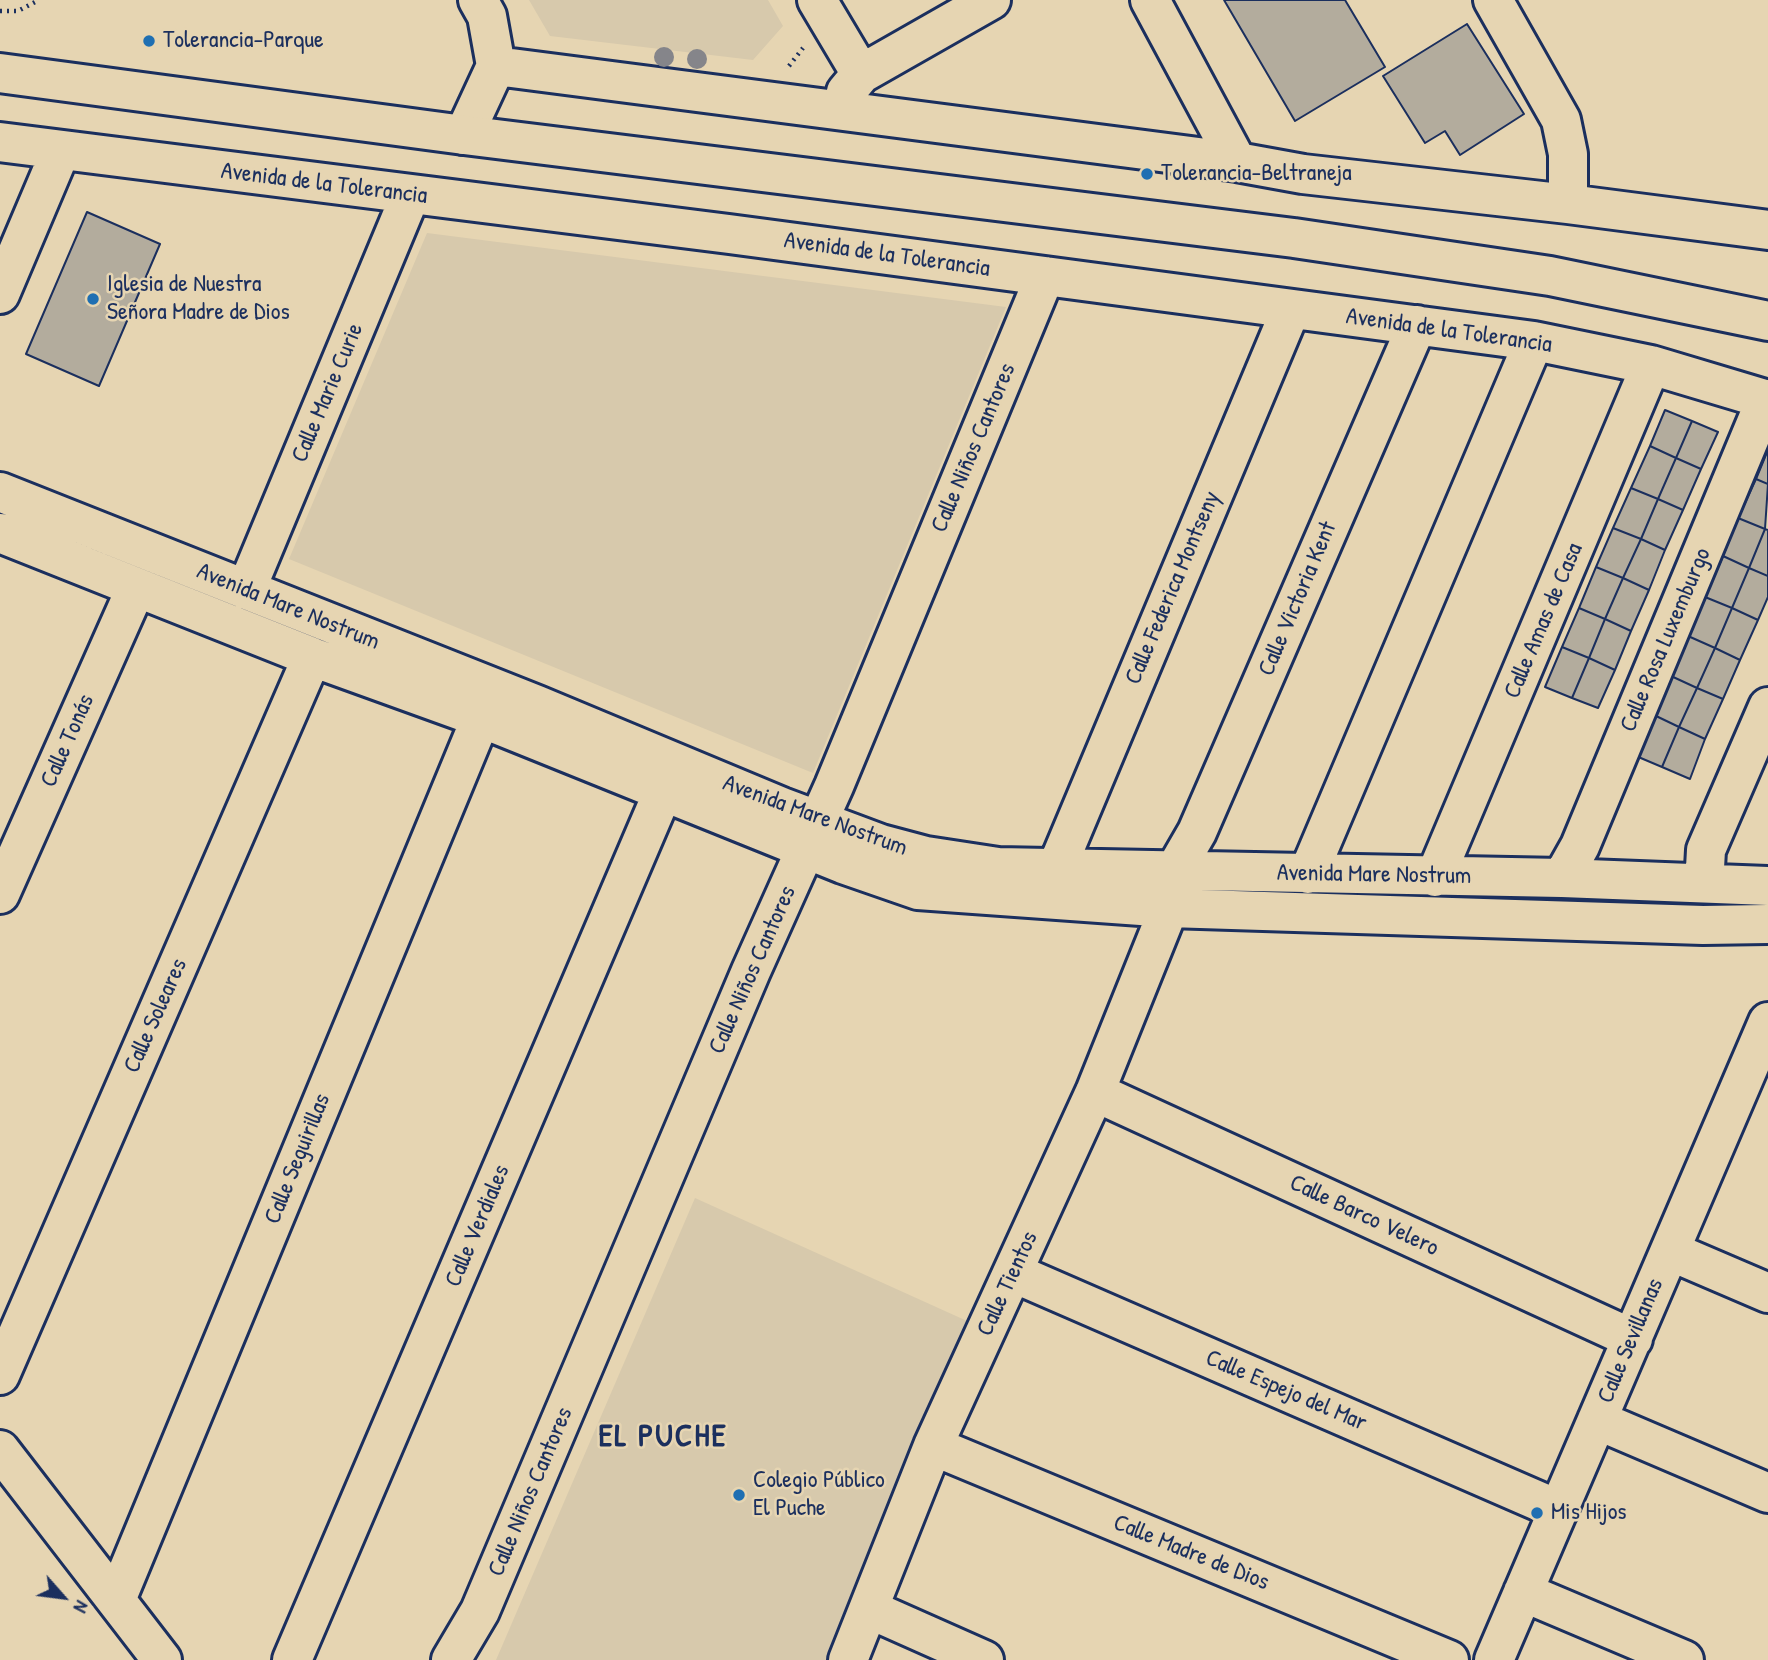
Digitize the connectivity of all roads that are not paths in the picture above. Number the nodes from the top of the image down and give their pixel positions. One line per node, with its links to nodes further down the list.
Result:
1 (478, 0): 6 (street)
2 (817, 0): 8 (street)
3 (991, 0): 8 (street)
4 (1150, 0): 13 (street)
5 (1493, 0): 15 (street)
6 (496, 66): 9 (street); 10 (street)
7 (0, 73): 10 (street)
8 (861, 74): 9 (street)
9 (831, 111): 13 (street)
10 (464, 135): 20 (street)
11 (0, 142): 12 (street, Avenida de la Tolerancia)
12 (61, 150): 14 (street, Avenida de la Tolerancia); 18 (street)
13 (1237, 163): 15 (street)
14 (410, 196): 17 (street, Avenida de la Tolerancia); 28 (street, Calle Marie Curie)
15 (1568, 204): 16 (street)
16 (1768, 230)
17 (1045, 276): 19 (street, Avenida de la Tolerancia); 33 (street, Calle Niños Cantores)
18 (0, 294)
19 (1291, 309): 21 (street, Avenida de la Tolerancia); 34 (street, Calle Federica Montseny)
20 (1768, 321)
21 (1417, 325): 22 (street, Avenida de la Tolerancia); 35 (street, Calle Victoria Kent)
22 (1534, 341): 23 (street, Avenida de la Tolerancia); 36 (street)
23 (1651, 365): 24 (street, Avenida de la Tolerancia); 37 (street, Calle Amas de Casa)
24 (1767, 399): 38 (street, Calle Rosa Luxemburgo)
25 (0, 492): 28 (street, Avenida Mare Nostrum)
26 (0, 533): 27 (street, Avenida Mare Nostrum)
27 (136, 588): 29 (street, Avenida Mare Nostrum); 41 (street, Calle Tonás)
28 (246, 590): 33 (street, Avenida Mare Nostrum)
29 (312, 657): 31 (street, Avenida Mare Nostrum); 51 (street, Calle Soleares)
30 (1768, 707): 39 (street)
31 (481, 718): 32 (street, Avenida Mare Nostrum); 58 (street, Calle Seguirillas)
32 (663, 792): 33 (street, Avenida Mare Nostrum); 61 (street, Calle Verdiales)
33 (813, 834): 34 (street, Avenida Mare Nostrum); 42 (street, Avenida Mare Nostrum); 62 (street, Calle Niños Cantores)
34 (1057, 867): 35 (street, Avenida Mare Nostrum)
35 (1175, 870): 36 (street, Avenida Mare Nostrum)
36 (1308, 874): 37 (street, Avenida Mare Nostrum)
37 (1435, 877): 38 (street, Avenida Mare Nostrum)
38 (1562, 878): 39 (street, Avenida Mare Nostrum)
39 (1709, 882): 40 (street, Avenida Mare Nostrum)
40 (1768, 886)
41 (0, 894)
42 (1169, 908): 43 (street, Avenida Mare Nostrum); 46 (street, Calle Tientos)
43 (1768, 923)
44 (1768, 1022): 45 (street, Calle Sevillanas)
45 (1757, 1084): 47 (street, Calle Sevillanas)
46 (1095, 1092): 48 (street, Calle Tientos); 50 (street, Calle Barco Velero)
47 (1670, 1251): 49 (street); 50 (street, Calle Sevillanas)
48 (1014, 1273): 53 (street, Calle Tientos); 56 (street, Calle Espejo del Mar)
49 (1768, 1293)
50 (1633, 1339): 52 (street, Calle Sevillanas)
51 (0, 1374)
52 (1597, 1420): 55 (street); 56 (street, Calle Sevillanas)
53 (933, 1447): 59 (street, Calle Tientos); 65 (street, Calle Madre de Dios)
54 (0, 1450): 58 (street)
55 (1768, 1493)
56 (1559, 1510): 57 (street, Calle Sevillanas)
57 (1524, 1592): 66 (street, Calle Sevillanas); 67 (street)
58 (116, 1600): 60 (street)
59 (869, 1609): 63 (street, Calle Tientos); 64 (street)
60 (162, 1660)
61 (292, 1660)
62 (451, 1660)
63 (848, 1660)
64 (984, 1660)
65 (1449, 1660)
66 (1494, 1660)
67 (1684, 1660)

